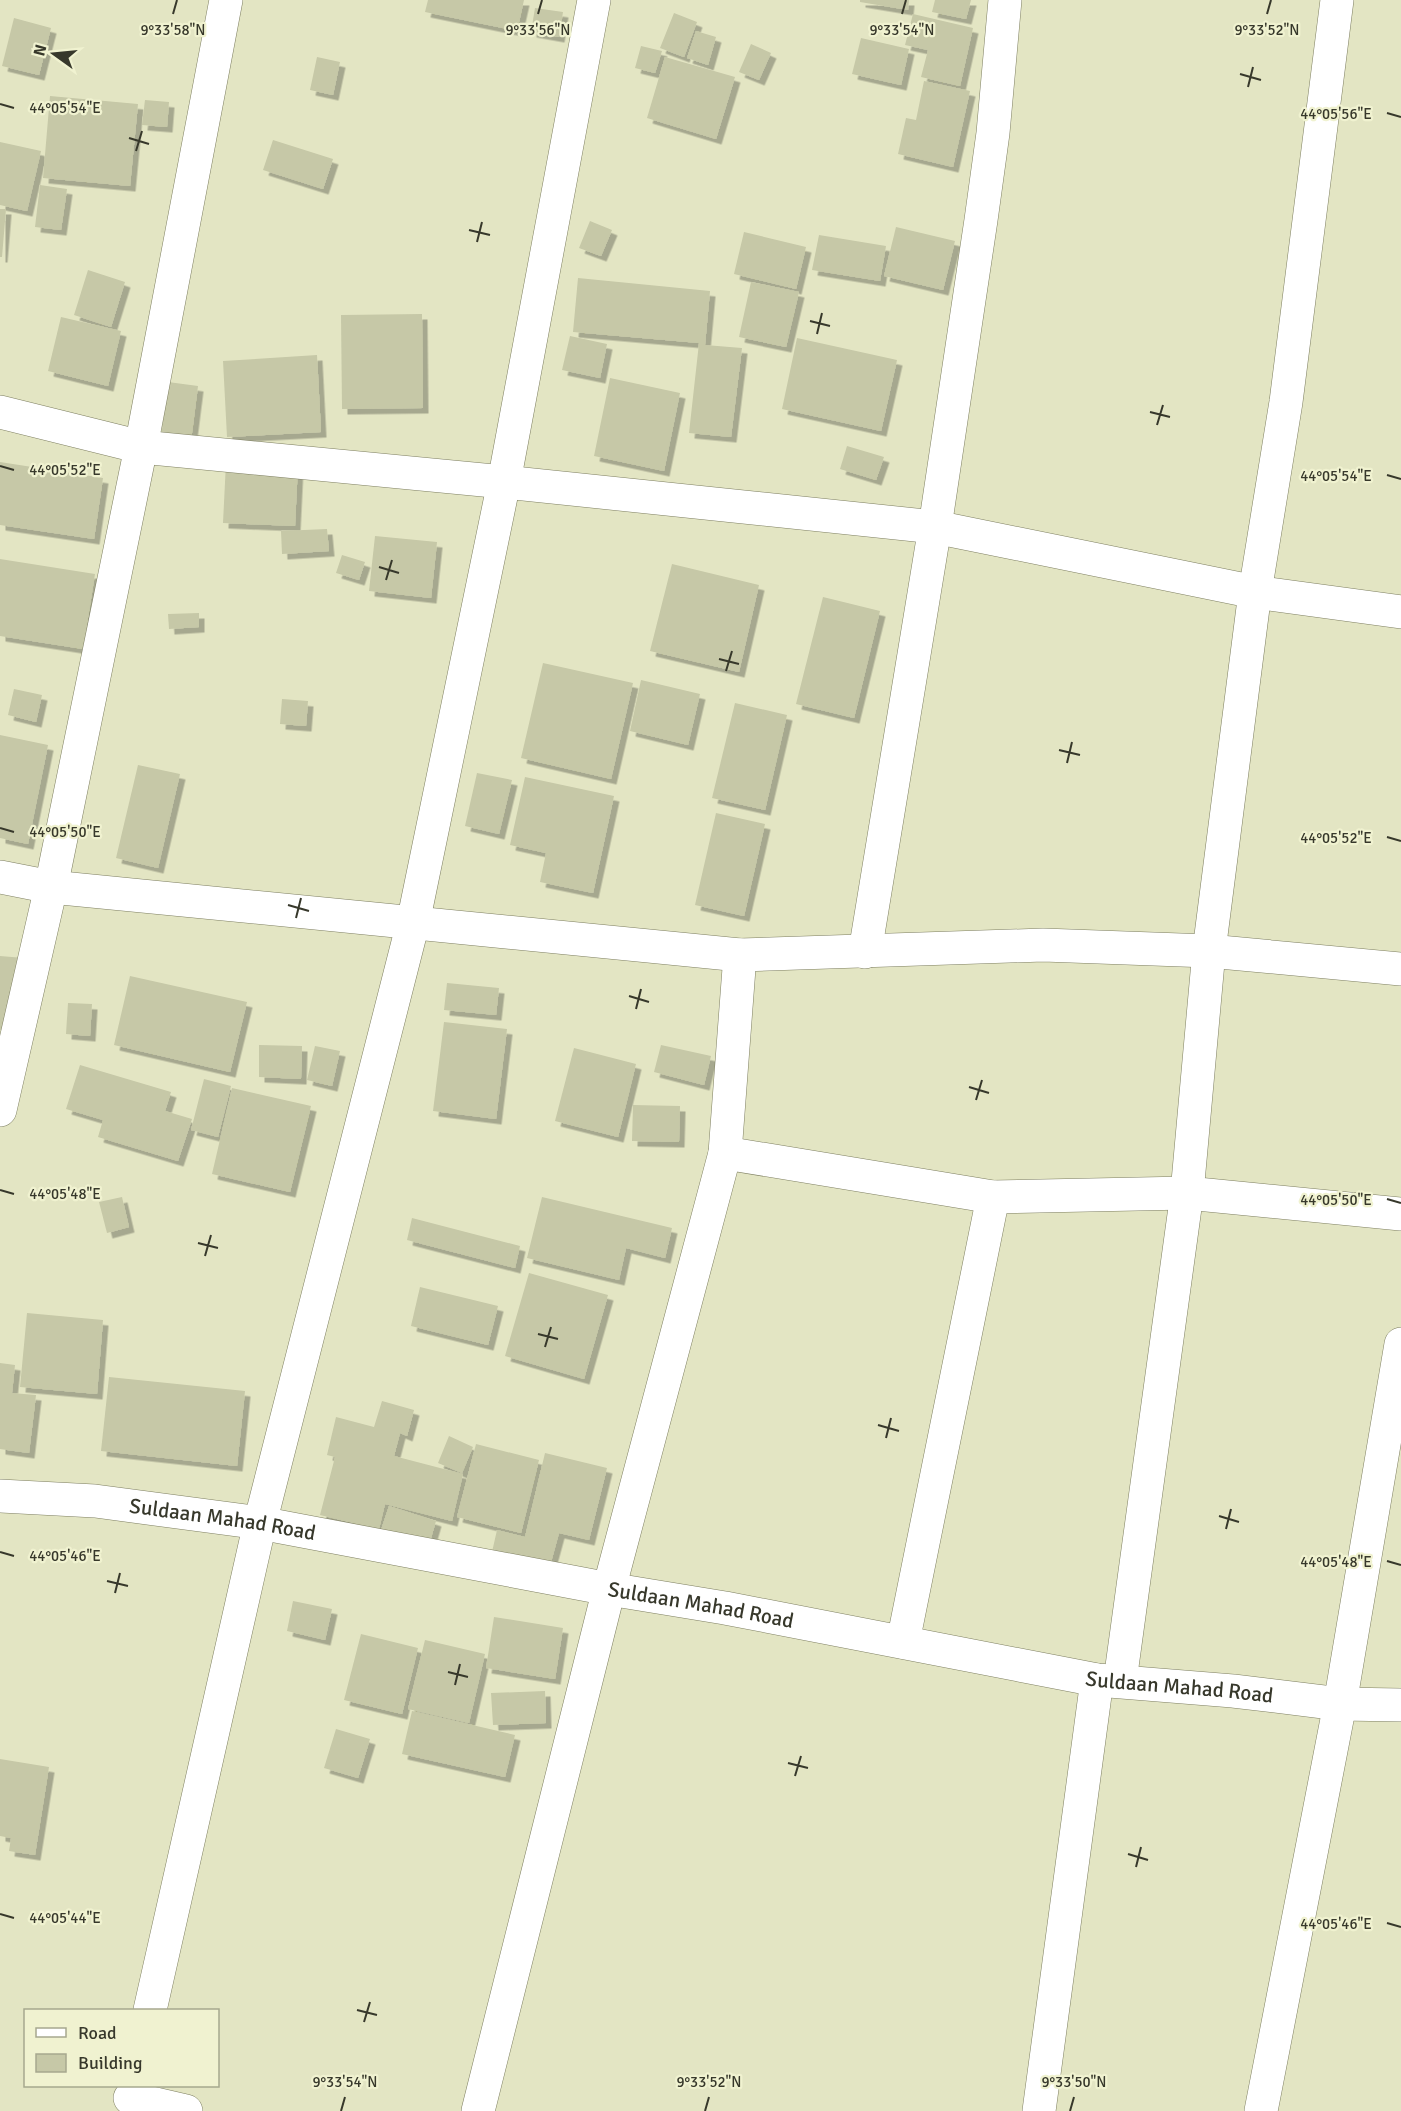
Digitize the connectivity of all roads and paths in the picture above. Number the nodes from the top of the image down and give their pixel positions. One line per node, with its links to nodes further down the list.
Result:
1 (226, 0): 6 (street)
2 (594, 0): 7 (street)
3 (1005, 0): 8 (street)
4 (1337, 0): 9 (street)
5 (0, 412): 6 (street)
6 (141, 447): 7 (street); 12 (street)
7 (504, 482): 8 (street); 13 (street)
8 (935, 527): 9 (street); 15 (street)
9 (1255, 592): 10 (street); 14 (street)
10 (1401, 612)
11 (0, 877): 12 (street)
12 (51, 887): 13 (street); 18 (street)
13 (413, 923): 16 (street); 25 (street)
14 (1209, 951): 15 (street); 17 (street); 20 (street)
15 (865, 952): 16 (street)
16 (740, 955): 19 (street)
17 (1401, 969)
18 (0, 1110)
19 (725, 1153): 21 (street); 26 (street)
20 (1187, 1193): 21 (street); 22 (street); 28 (street)
21 (993, 1197): 27 (street)
22 (1401, 1214)
23 (1401, 1344): 29 (street)
24 (0, 1496): 25 (street, Suldaan Mahad Road)
25 (260, 1523): 26 (street, Suldaan Mahad Road); 31 (street)
26 (609, 1589): 27 (street, Suldaan Mahad Road); 34 (street)
27 (903, 1642): 28 (street, Suldaan Mahad Road)
28 (1109, 1680): 29 (street, Suldaan Mahad Road); 35 (street)
29 (1340, 1704): 30 (street, Suldaan Mahad Road); 36 (street)
30 (1401, 1705)
31 (150, 2009)
32 (130, 2098): 33 (street)
33 (186, 2111)
34 (478, 2111)
35 (1040, 2111)
36 (1261, 2111)

